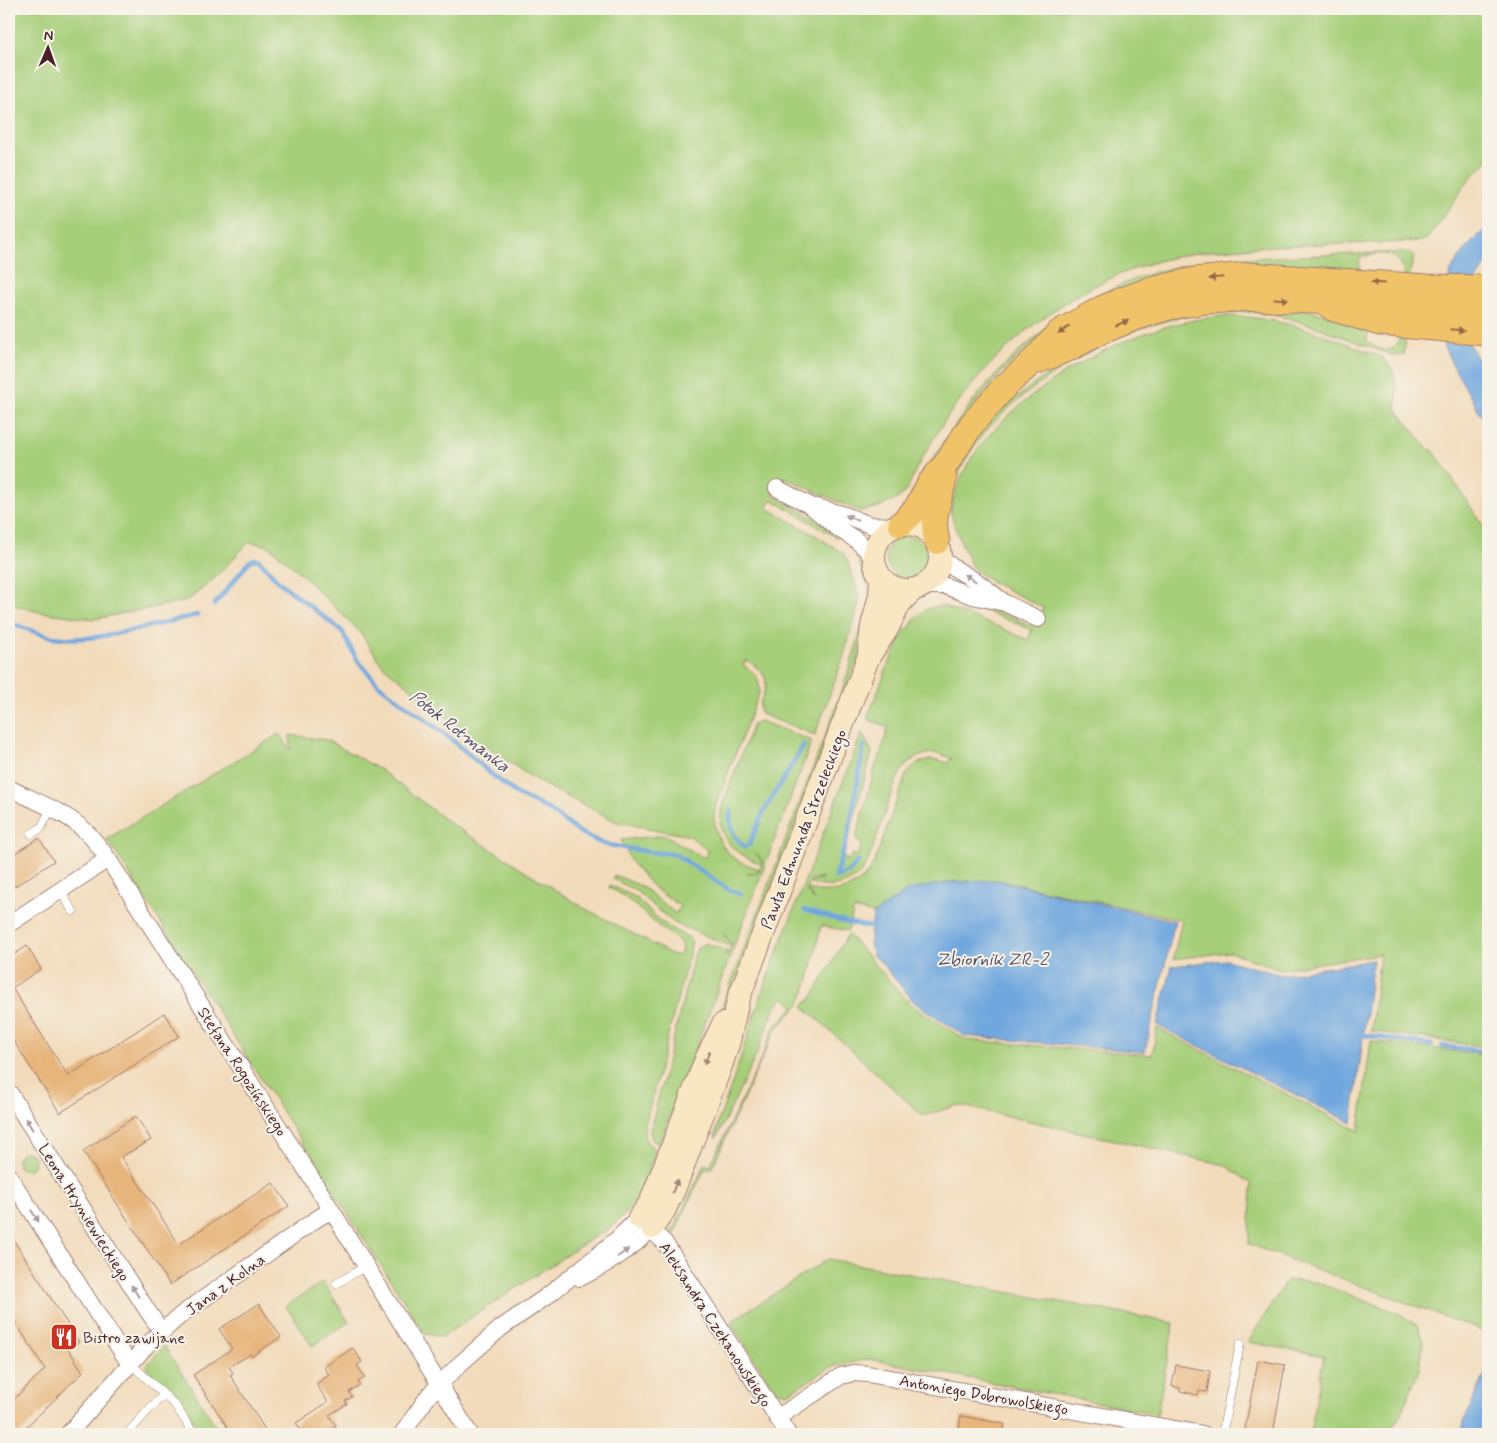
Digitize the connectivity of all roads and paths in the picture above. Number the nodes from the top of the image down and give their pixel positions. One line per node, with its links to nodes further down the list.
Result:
1 (1488, 288): 2 (main road)
2 (1426, 307): 3 (main road); 4 (main road, one-way to 4); 5 (main road, one-way to 2); 5 (main road, one-way to 5)
3 (1488, 312)
4 (1488, 333)
5 (1030, 364): 6 (main road)
6 (946, 465): 9 (main road); 10 (main road)
7 (777, 488): 8 (street)
8 (811, 506): 9 (street, one-way to 8); 11 (street)
9 (897, 525): 10 (main road); 11 (main road)
10 (938, 546): 12 (main road); 13 (street, one-way to 10)
11 (877, 570): 12 (main road); 15 (main road, Pawła Edmunda Strzeleckiego)
12 (918, 588): 13 (street); 15 (main road, Pawła Edmunda Strzeleckiego)
13 (1005, 603): 14 (street)
14 (1038, 619)
15 (868, 658): 26 (main road, Pawła Edmunda Strzeleckiego)
16 (9, 788): 17 (street, Stefana Rogozińskiego)
17 (51, 809): 18 (lane); 19 (street, Stefana Rogozińskiego)
18 (31, 834)
19 (108, 859): 20 (street); 25 (street, Stefana Rogozińskiego)
20 (60, 891): 21 (lane); 22 (street)
21 (73, 911)
22 (9, 924)
23 (9, 1092): 29 (street, Leona Hryniewieckiego, one-way to 23)
24 (9, 1176): 31 (street, one-way to 31)
25 (331, 1210): 27 (street, Stefana Rogozińskiego); 29 (street, Jana z Kolna)
26 (646, 1223): 32 (street, Pawła Edmunda Strzeleckiego); 34 (street, Aleksandra Czekanowskiego)
27 (366, 1266): 28 (lane); 32 (street, Stefana Rogozińskiego)
28 (336, 1284)
29 (162, 1332): 31 (street, Jana z Kolna)
30 (1240, 1344): 42 (lane)
31 (131, 1364): 33 (lane); 35 (street, Jana z Kolna)
32 (439, 1384): 38 (street, Pawła Edmunda Strzeleckiego); 39 (street, Stefana Rogozińskiego)
33 (164, 1395): 36 (lane); 37 (lane)
34 (777, 1418): 40 (street, Aleksandra Czekanowskiego); 41 (street, Antoniego Dobrowolskiego)
35 (68, 1434)
36 (128, 1434)
37 (194, 1434)
38 (402, 1434)
39 (470, 1434)
40 (788, 1434)
41 (1202, 1434)
42 (1222, 1434)

